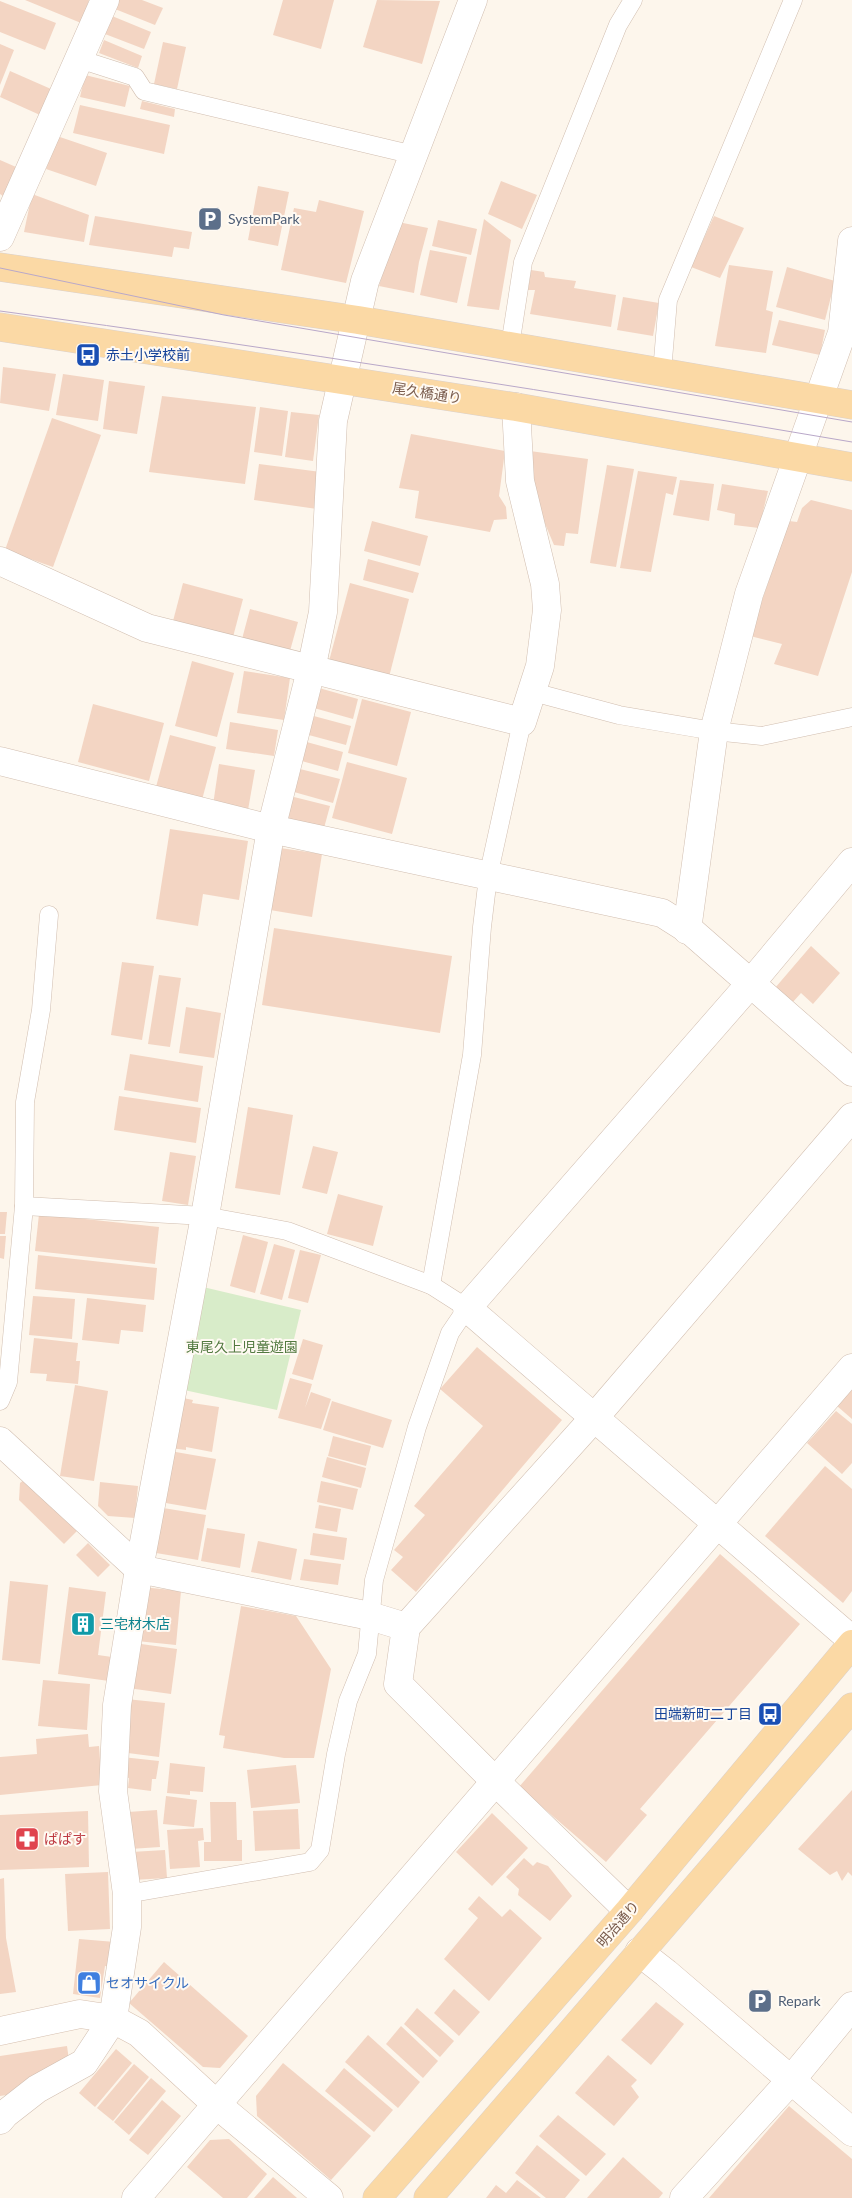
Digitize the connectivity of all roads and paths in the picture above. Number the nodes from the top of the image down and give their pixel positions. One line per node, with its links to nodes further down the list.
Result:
1 (105, 0): 5 (street)
2 (473, 0): 6 (street)
3 (633, 0): 12 (lane)
4 (793, 0): 13 (lane)
5 (78, 59): 6 (lane); 7 (street)
6 (414, 155): 10 (street)
7 (0, 236)
8 (852, 241): 15 (street)
9 (0, 267): 10 (main road)
10 (358, 320): 12 (main road); 14 (street)
11 (0, 327): 14 (main road, 尾久橋通り)
12 (510, 346): 13 (main road)
13 (662, 372): 15 (main road)
14 (341, 379): 17 (main road, 尾久橋通り); 21 (street)
15 (817, 399): 16 (main road); 18 (street)
16 (852, 405)
17 (516, 407): 18 (main road, 尾久橋通り); 22 (street)
18 (798, 457): 19 (main road, 尾久橋通り); 25 (street)
19 (852, 467)
20 (0, 561): 21 (street)
21 (311, 670): 24 (street); 27 (street)
22 (532, 692): 24 (street); 25 (lane)
23 (852, 717): 25 (lane)
24 (522, 722): 29 (lane)
25 (714, 730): 31 (street)
26 (0, 761): 27 (street)
27 (271, 829): 29 (street); 36 (street)
28 (852, 862): 32 (street)
29 (488, 877): 31 (street); 37 (lane)
30 (49, 915): 35 (lane)
31 (688, 930): 32 (street)
32 (750, 984): 33 (street); 38 (street)
33 (852, 1072)
34 (852, 1117): 41 (street)
35 (24, 1206): 36 (lane); 40 (lane)
36 (205, 1216): 37 (lane); 44 (street)
37 (432, 1285): 38 (lane)
38 (467, 1308): 41 (street); 45 (lane)
39 (852, 1368): 43 (street)
40 (0, 1401)
41 (594, 1418): 43 (street); 46 (street)
42 (0, 1441): 44 (street)
43 (717, 1525): 47 (street); 50 (street)
44 (139, 1569): 45 (street); 51 (street)
45 (370, 1616): 46 (street); 51 (lane)
46 (406, 1627): 50 (street)
47 (852, 1640)
48 (852, 1644): 52 (main road, 明治通り)
49 (852, 1707): 53 (main road)
50 (496, 1782): 52 (street); 58 (street)
51 (127, 1894): 55 (street)
52 (630, 1910): 63 (main road, 明治通り)
53 (639, 1952): 57 (street); 64 (main road)
54 (852, 2006): 57 (street)
55 (113, 2018): 56 (street); 58 (street); 59 (street)
56 (0, 2031)
57 (791, 2080): 60 (street); 65 (street)
58 (216, 2104): 61 (street); 62 (street)
59 (0, 2120)
60 (852, 2132)
61 (136, 2198)
62 (328, 2198)
63 (377, 2198)
64 (428, 2198)
65 (684, 2198)

